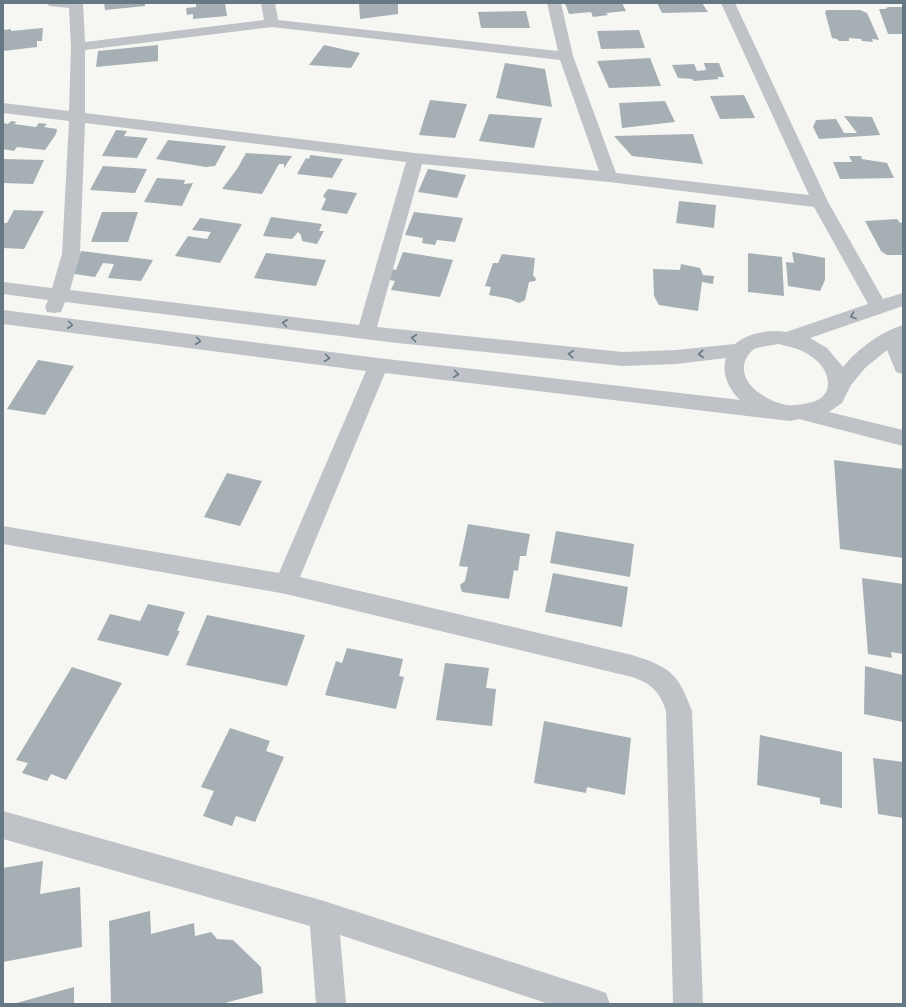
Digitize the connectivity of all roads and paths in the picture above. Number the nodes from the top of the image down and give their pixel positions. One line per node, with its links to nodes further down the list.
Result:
1 (54, 3): 5 (street)
2 (268, 3): 6 (street)
3 (554, 3): 8 (street)
4 (728, 3): 13 (street)
5 (76, 4): 7 (street)
6 (272, 23): 7 (street); 8 (street)
7 (78, 47): 10 (street)
8 (566, 56): 12 (street)
9 (3, 108): 10 (street)
10 (77, 116): 11 (street); 15 (street)
11 (415, 158): 12 (street); 20 (street)
12 (609, 177): 13 (street)
13 (820, 202): 17 (street)
14 (3, 288): 15 (street)
15 (59, 295): 19 (street); 20 (street, one-way to 15)
16 (903, 299): 17 (street)
17 (878, 306): 22 (street, one-way to 22)
18 (3, 317): 19 (street)
19 (48, 322): 24 (street, one-way to 24)
20 (366, 332): 23 (street, one-way to 20)
21 (897, 335): 25 (street); 26 (street)
22 (790, 338): 23 (street); 26 (street)
23 (740, 350): 27 (street)
24 (378, 365): 27 (street, one-way to 27); 31 (street)
25 (903, 367)
26 (839, 389): 28 (street)
27 (775, 410): 28 (street)
28 (804, 412): 29 (street)
29 (903, 438)
30 (3, 535): 31 (street)
31 (286, 584): 36 (street)
32 (3, 825): 33 (street)
33 (324, 916): 34 (street); 35 (street)
34 (331, 1004)
35 (595, 1004)
36 (688, 1004)

